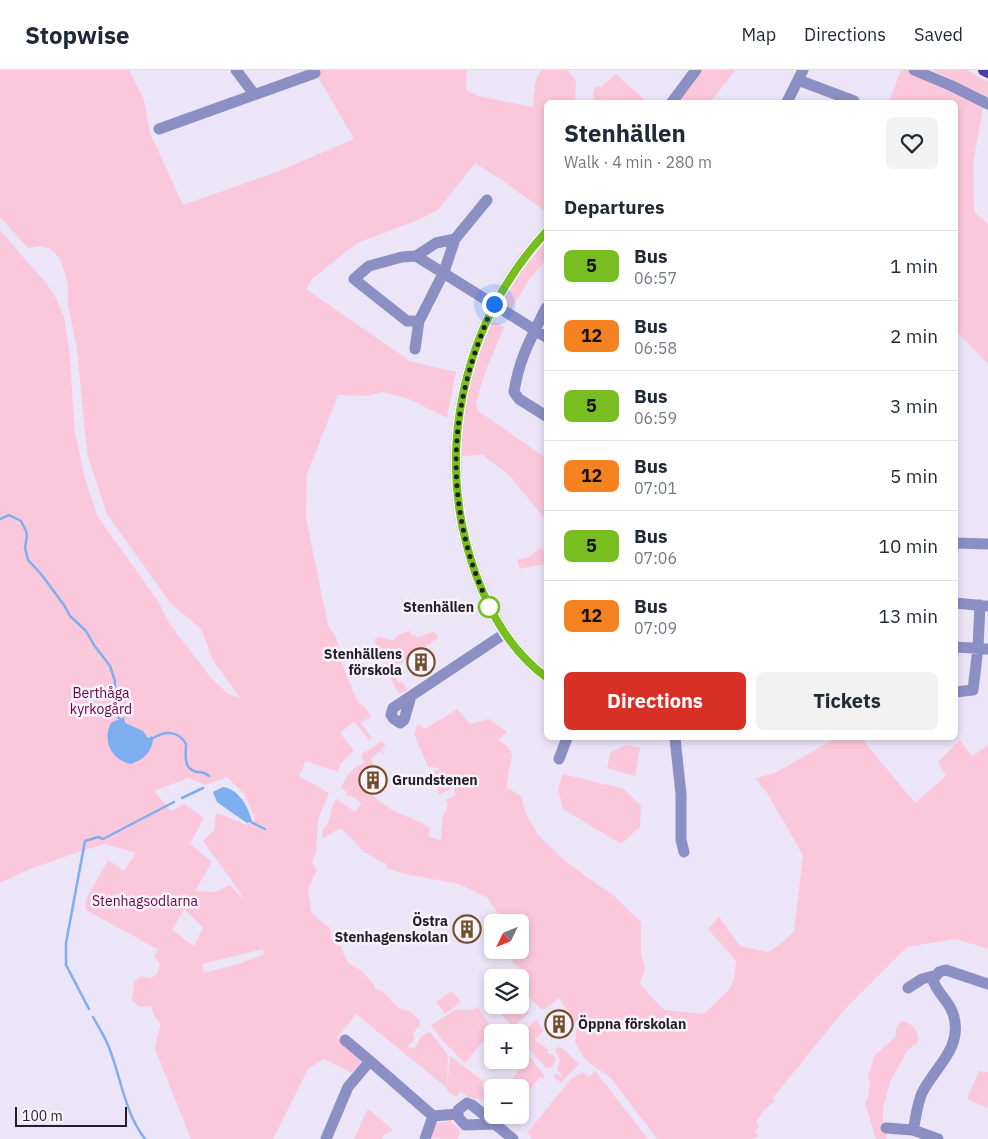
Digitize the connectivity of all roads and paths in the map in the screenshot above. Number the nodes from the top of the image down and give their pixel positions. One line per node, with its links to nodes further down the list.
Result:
1 (236, 70): 8 (street)
2 (696, 70): 9 (street)
3 (914, 70): 12 (street)
4 (984, 70): 5 (main road)
5 (988, 72)
6 (314, 73): 8 (street)
7 (800, 75): 10 (street); 11 (street)
8 (254, 94): 13 (street)
9 (674, 100)
10 (788, 100)
11 (852, 100)
12 (988, 104)
13 (159, 129)
14 (487, 200): 16 (street)
15 (544, 234): 19 (street)
16 (455, 239): 17 (street); 18 (street)
17 (416, 256): 18 (street); 21 (street)
18 (444, 272): 19 (street); 21 (street)
19 (494, 304): 22 (street); 30 (street)
20 (544, 312): 22 (street)
21 (419, 321): 24 (street)
22 (535, 330): 23 (street); 25 (street)
23 (544, 336)
24 (415, 349)
25 (544, 415)
26 (958, 543): 27 (street)
27 (988, 544)
28 (958, 603): 29 (street)
29 (984, 606): 32 (street)
30 (504, 634): 33 (street); 35 (street)
31 (958, 647): 32 (street)
32 (983, 648): 34 (street)
33 (544, 675)
34 (958, 692)
35 (411, 696)
36 (566, 740): 38 (street)
37 (675, 740): 39 (street)
38 (558, 759)
39 (684, 852)
40 (937, 975): 41 (street); 42 (street); 50 (street)
41 (988, 984)
42 (908, 988)
43 (346, 1040): 44 (street)
44 (370, 1061): 46 (street); 51 (street)
45 (458, 1114): 46 (street); 47 (street); 48 (street)
46 (432, 1116): 52 (street)
47 (484, 1116)
48 (494, 1124): 53 (street)
49 (886, 1128): 50 (street)
50 (913, 1130): 54 (street)
51 (326, 1139)
52 (425, 1139)
53 (513, 1139)
54 (938, 1139)

